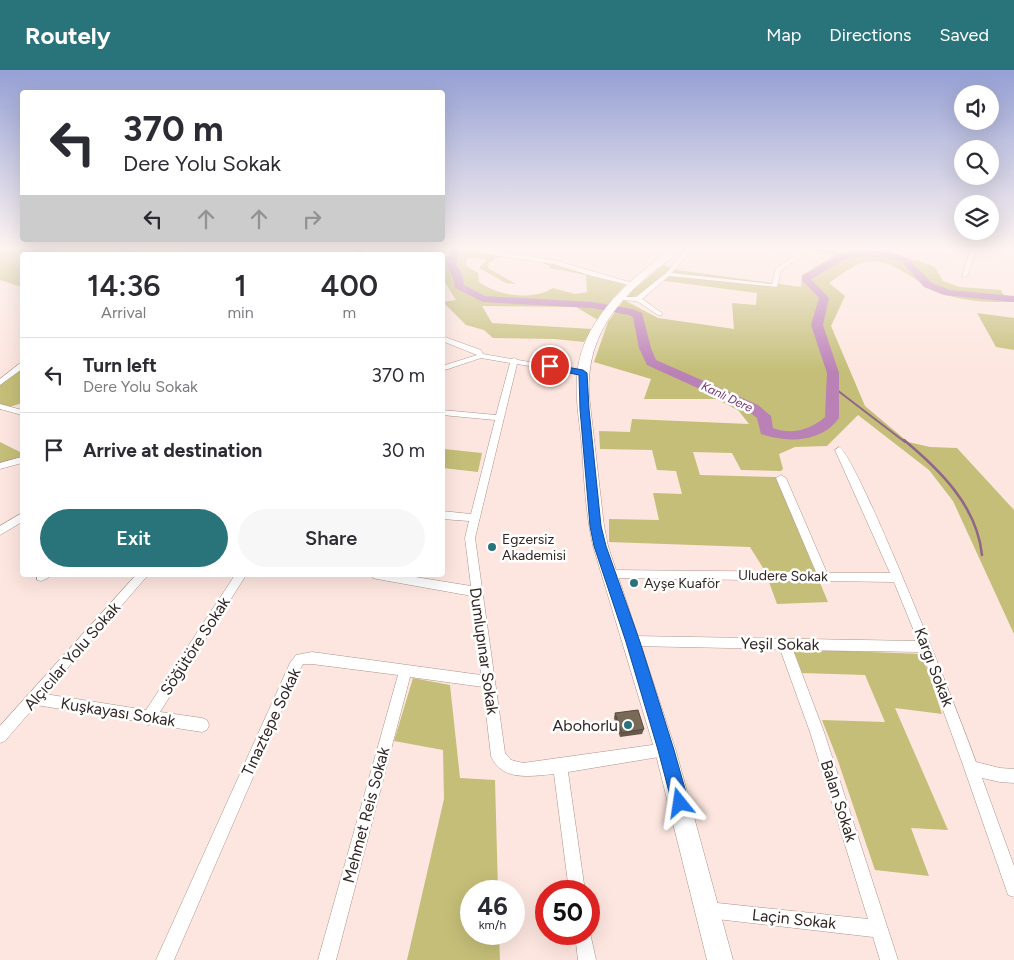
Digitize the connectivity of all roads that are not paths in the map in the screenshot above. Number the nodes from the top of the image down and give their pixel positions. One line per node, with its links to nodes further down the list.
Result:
1 (629, 289): 4 (main road)
2 (651, 289): 3 (street)
3 (638, 299): 4 (street); 5 (street)
4 (614, 306): 11 (main road)
5 (660, 314)
6 (445, 339): 7 (street)
7 (481, 356): 8 (street); 10 (street)
8 (514, 360): 11 (street); 16 (street, Dumlupınar Sokak)
9 (20, 367): 12 (street)
10 (445, 368)
11 (583, 373): 25 (main road)
12 (1, 381)
13 (0, 406): 14 (street)
14 (20, 411)
15 (445, 412): 16 (street)
16 (499, 418): 23 (street, Dumlupınar Sokak)
17 (839, 450): 30 (street, Kargı Sokak)
18 (20, 461): 19 (street)
19 (0, 466)
20 (781, 478): 26 (street)
21 (445, 516): 23 (street)
22 (20, 518): 24 (street)
23 (474, 518): 31 (street, Dumlupınar Sokak)
24 (0, 531)
25 (609, 574): 26 (street, Uludere Sokak); 32 (main road)
26 (823, 576): 30 (street, Uludere Sokak)
27 (141, 577): 37 (street, Alçıcılar Yolu Sokak)
28 (240, 577): 38 (street, Söğütöre Sokak)
29 (389, 577): 31 (street)
30 (897, 578): 34 (street, Kargı Sokak)
31 (476, 592): 36 (street, Dumlupınar Sokak)
32 (633, 642): 33 (street, Yeşil Sokak); 41 (main road)
33 (784, 644): 34 (street, Yeşil Sokak); 48 (street, Balan Sokak)
34 (926, 647): 43 (street, Kargı Sokak)
35 (406, 670): 36 (street, Tınaztepe Sokak); 50 (street, Tınaztepe Sokak); 51 (street, Mehmet Reis Sokak)
36 (489, 682): 42 (street, Dumlupınar Sokak)
37 (34, 699): 38 (street, Kuşkayası Sokak); 40 (street, Alçıcılar Yolu Sokak)
38 (148, 718): 39 (street, Kuşkayası Sokak)
39 (202, 725)
40 (0, 736)
41 (666, 750): 42 (street, Dumlupınar Sokak); 47 (main road)
42 (560, 766): 45 (street)
43 (973, 768): 44 (street); 46 (street, Kargı Sokak)
44 (1014, 776)
45 (576, 880)
46 (1014, 889)
47 (708, 910): 48 (street, Laçin Sokak); 53 (main road)
48 (879, 929): 54 (street, Balan Sokak)
49 (585, 945): 52 (street)
50 (165, 960)
51 (327, 960)
52 (587, 960)
53 (720, 960)
54 (889, 960)

